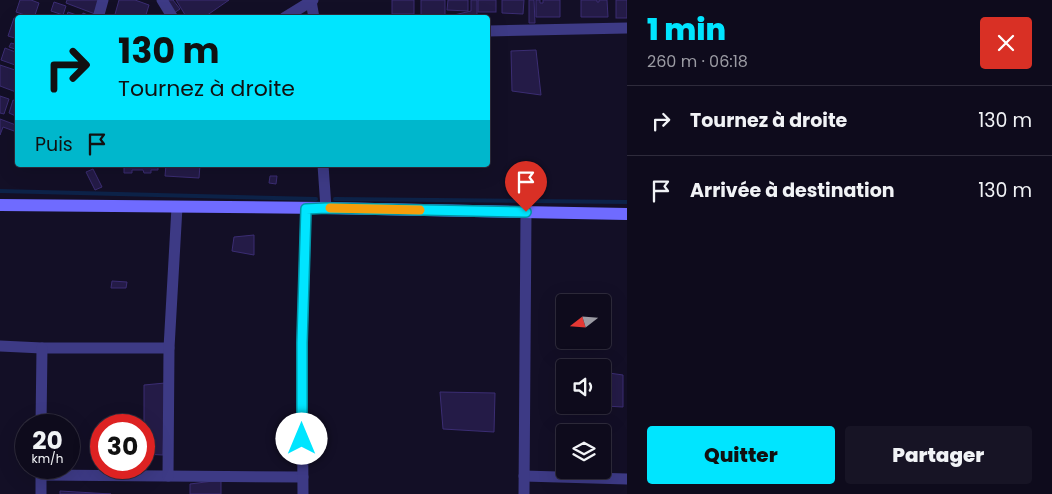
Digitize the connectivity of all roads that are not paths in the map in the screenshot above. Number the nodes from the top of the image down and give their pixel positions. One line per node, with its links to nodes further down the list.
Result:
1 (103, 0): 4 (street)
2 (162, 0): 5 (street)
3 (312, 1): 6 (street); 7 (street)
4 (99, 15)
5 (171, 15)
6 (289, 15)
7 (314, 15)
8 (627, 28): 9 (street)
9 (490, 31)
10 (323, 167): 13 (street)
11 (0, 205): 12 (street)
12 (177, 207): 14 (street); 19 (street)
13 (326, 208): 14 (street); 15 (street)
14 (306, 209): 24 (street)
15 (526, 212): 16 (street); 23 (street)
16 (627, 214)
17 (0, 346): 18 (street)
18 (42, 348): 19 (street); 20 (street)
19 (169, 348): 22 (street)
20 (41, 414)
21 (80, 473): 22 (street)
22 (168, 476): 24 (street)
23 (524, 476): 26 (street); 29 (street)
24 (302, 477): 28 (street)
25 (41, 479): 27 (street)
26 (627, 479)
27 (40, 494)
28 (303, 494)
29 (524, 494)

